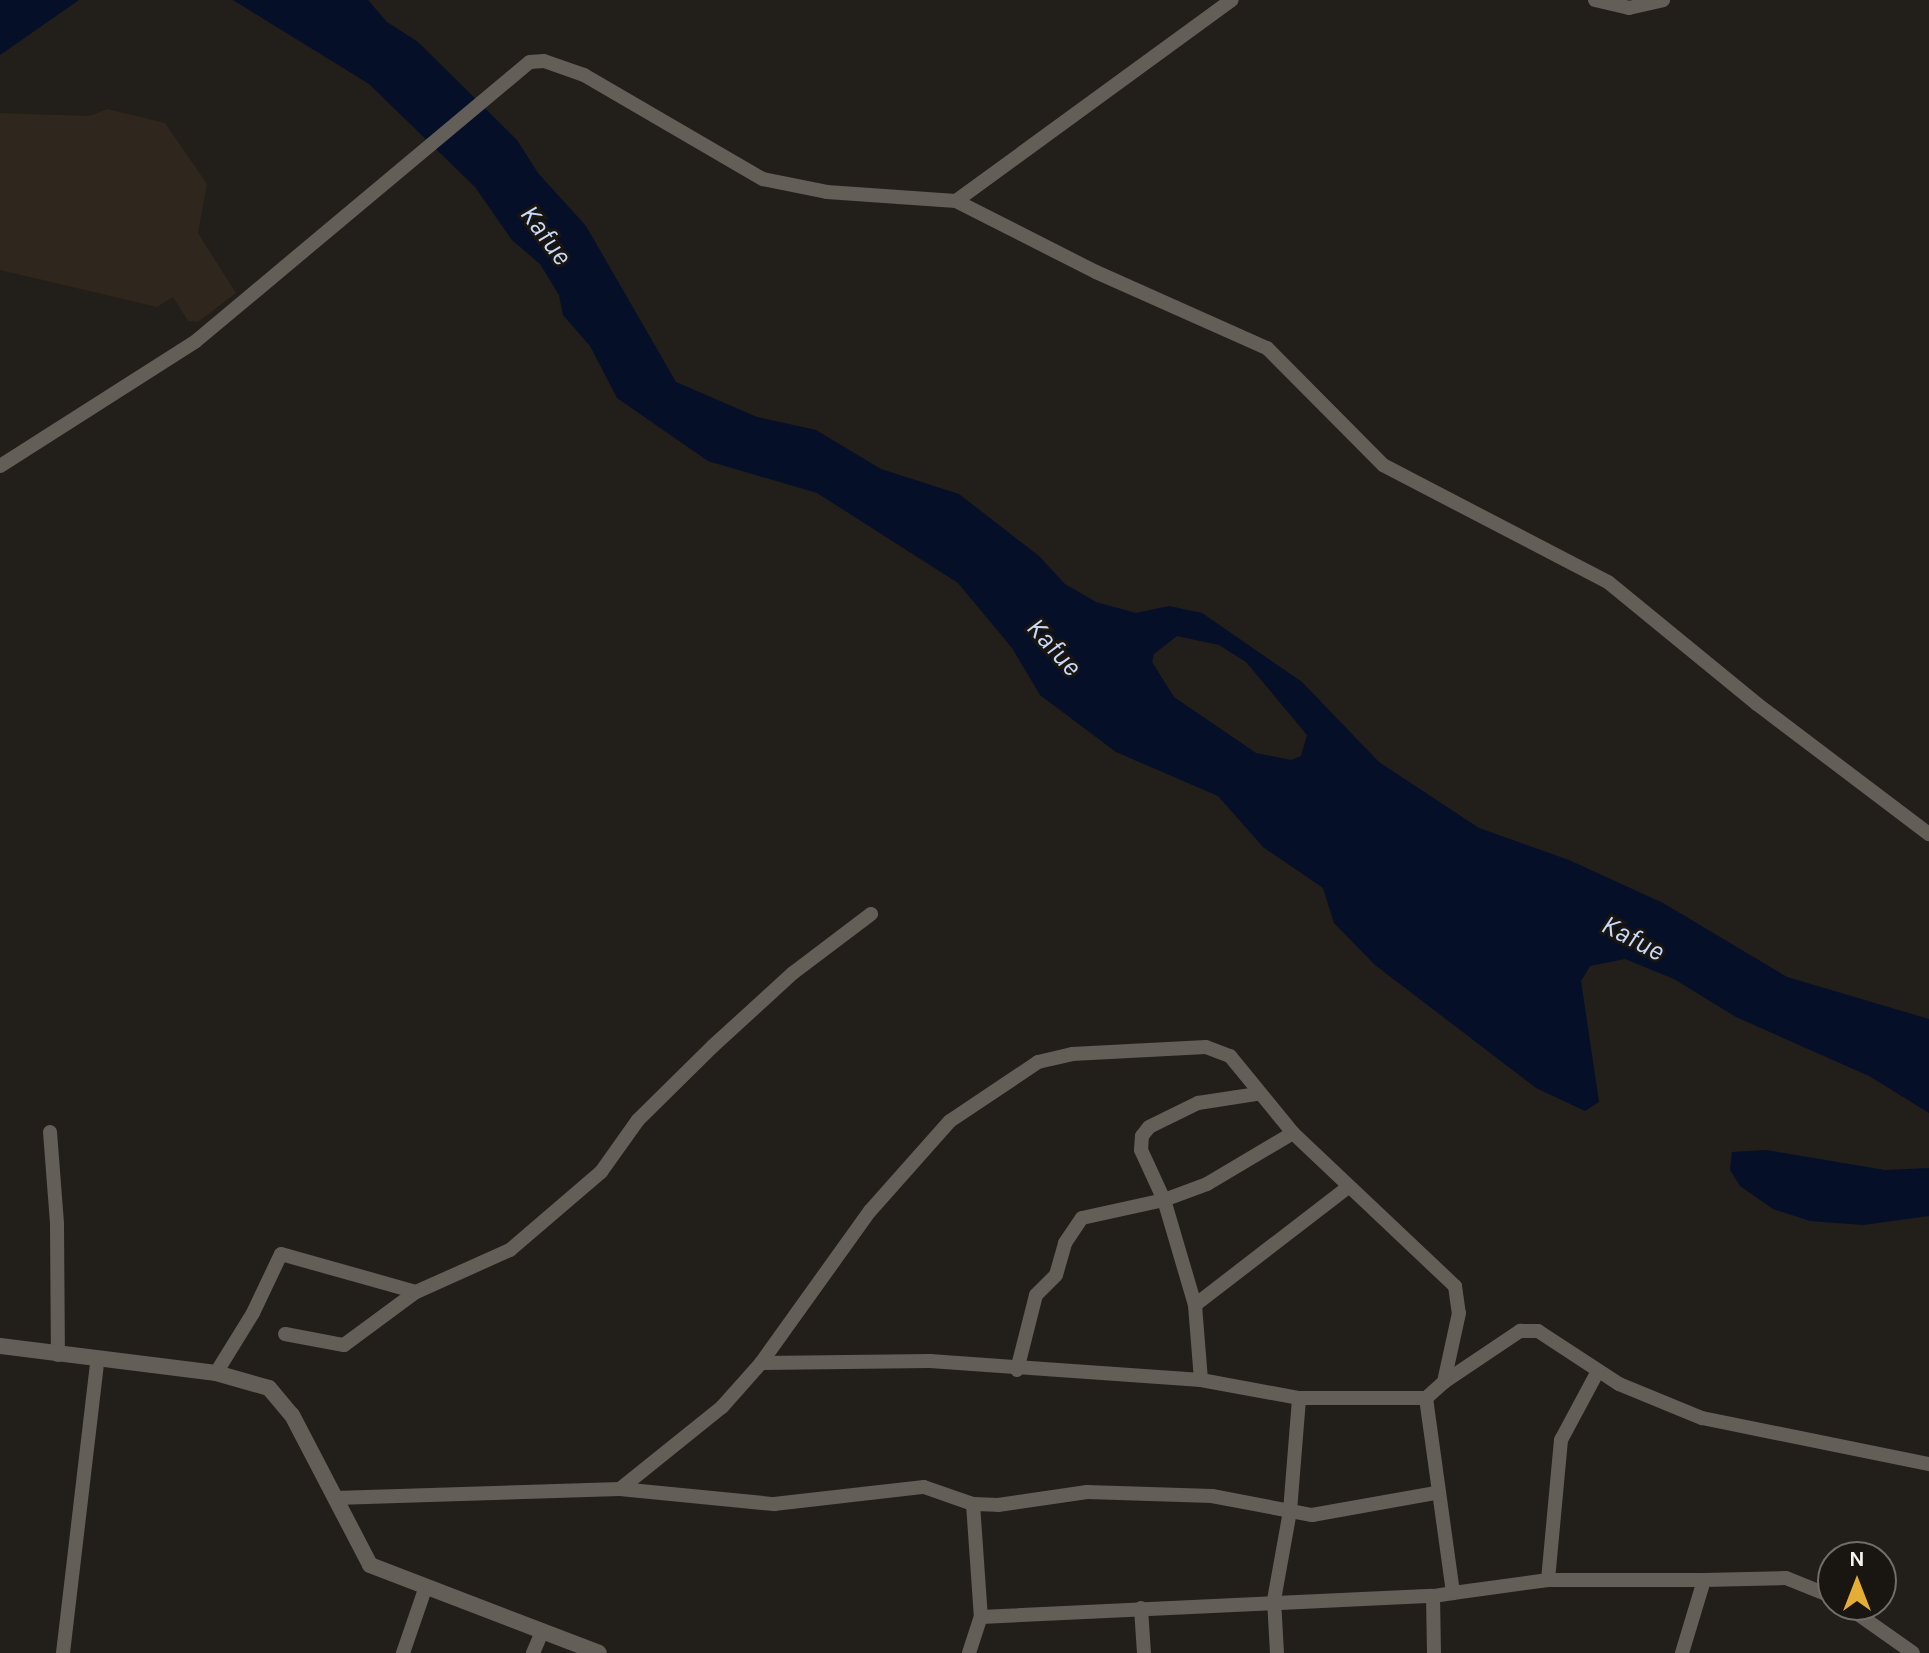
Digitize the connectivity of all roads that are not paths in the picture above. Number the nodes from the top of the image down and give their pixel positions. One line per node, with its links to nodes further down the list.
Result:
1 (1232, 0): 4 (street)
2 (1595, 0): 3 (street)
3 (1663, 0)
4 (956, 201): 5 (street); 6 (street)
5 (0, 466)
6 (1929, 834)
7 (871, 914): 13 (street)
8 (1257, 1094): 10 (street); 12 (street); 19 (street)
9 (50, 1132): 17 (street)
10 (1293, 1133): 11 (street); 12 (street)
11 (1348, 1187): 14 (street); 24 (street)
12 (1164, 1200): 14 (street); 20 (street)
13 (416, 1292): 15 (street); 22 (street)
14 (1195, 1305): 23 (street)
15 (285, 1334)
16 (0, 1346): 17 (street)
17 (58, 1355): 18 (street)
18 (97, 1362): 22 (street); 44 (street)
19 (761, 1363): 20 (street); 28 (street)
20 (1017, 1370): 23 (street)
21 (1598, 1371): 24 (street); 27 (street); 33 (street)
22 (216, 1373): 30 (street)
23 (1201, 1380): 25 (street)
24 (1444, 1382): 26 (street)
25 (1299, 1398): 26 (street); 32 (street)
26 (1426, 1398): 29 (street)
27 (1929, 1464)
28 (620, 1489): 30 (street); 31 (street)
29 (1436, 1493): 32 (street); 37 (street)
30 (335, 1498): 35 (street)
31 (973, 1504): 32 (street); 41 (street)
32 (1290, 1511): 39 (street)
33 (1548, 1580): 34 (street); 37 (street)
34 (1704, 1580): 36 (street); 52 (street)
35 (425, 1589): 43 (street); 45 (street)
36 (1817, 1591)
37 (1453, 1593): 38 (street)
38 (1433, 1596): 39 (street); 51 (street)
39 (1274, 1600): 40 (street); 50 (street)
40 (1141, 1608): 41 (street); 49 (street)
41 (981, 1617): 48 (street)
42 (1868, 1621): 53 (street)
43 (541, 1634): 46 (street); 47 (street)
44 (63, 1653)
45 (403, 1653)
46 (533, 1653)
47 (599, 1653)
48 (969, 1653)
49 (1144, 1653)
50 (1277, 1653)
51 (1434, 1653)
52 (1682, 1653)
53 (1913, 1653)

